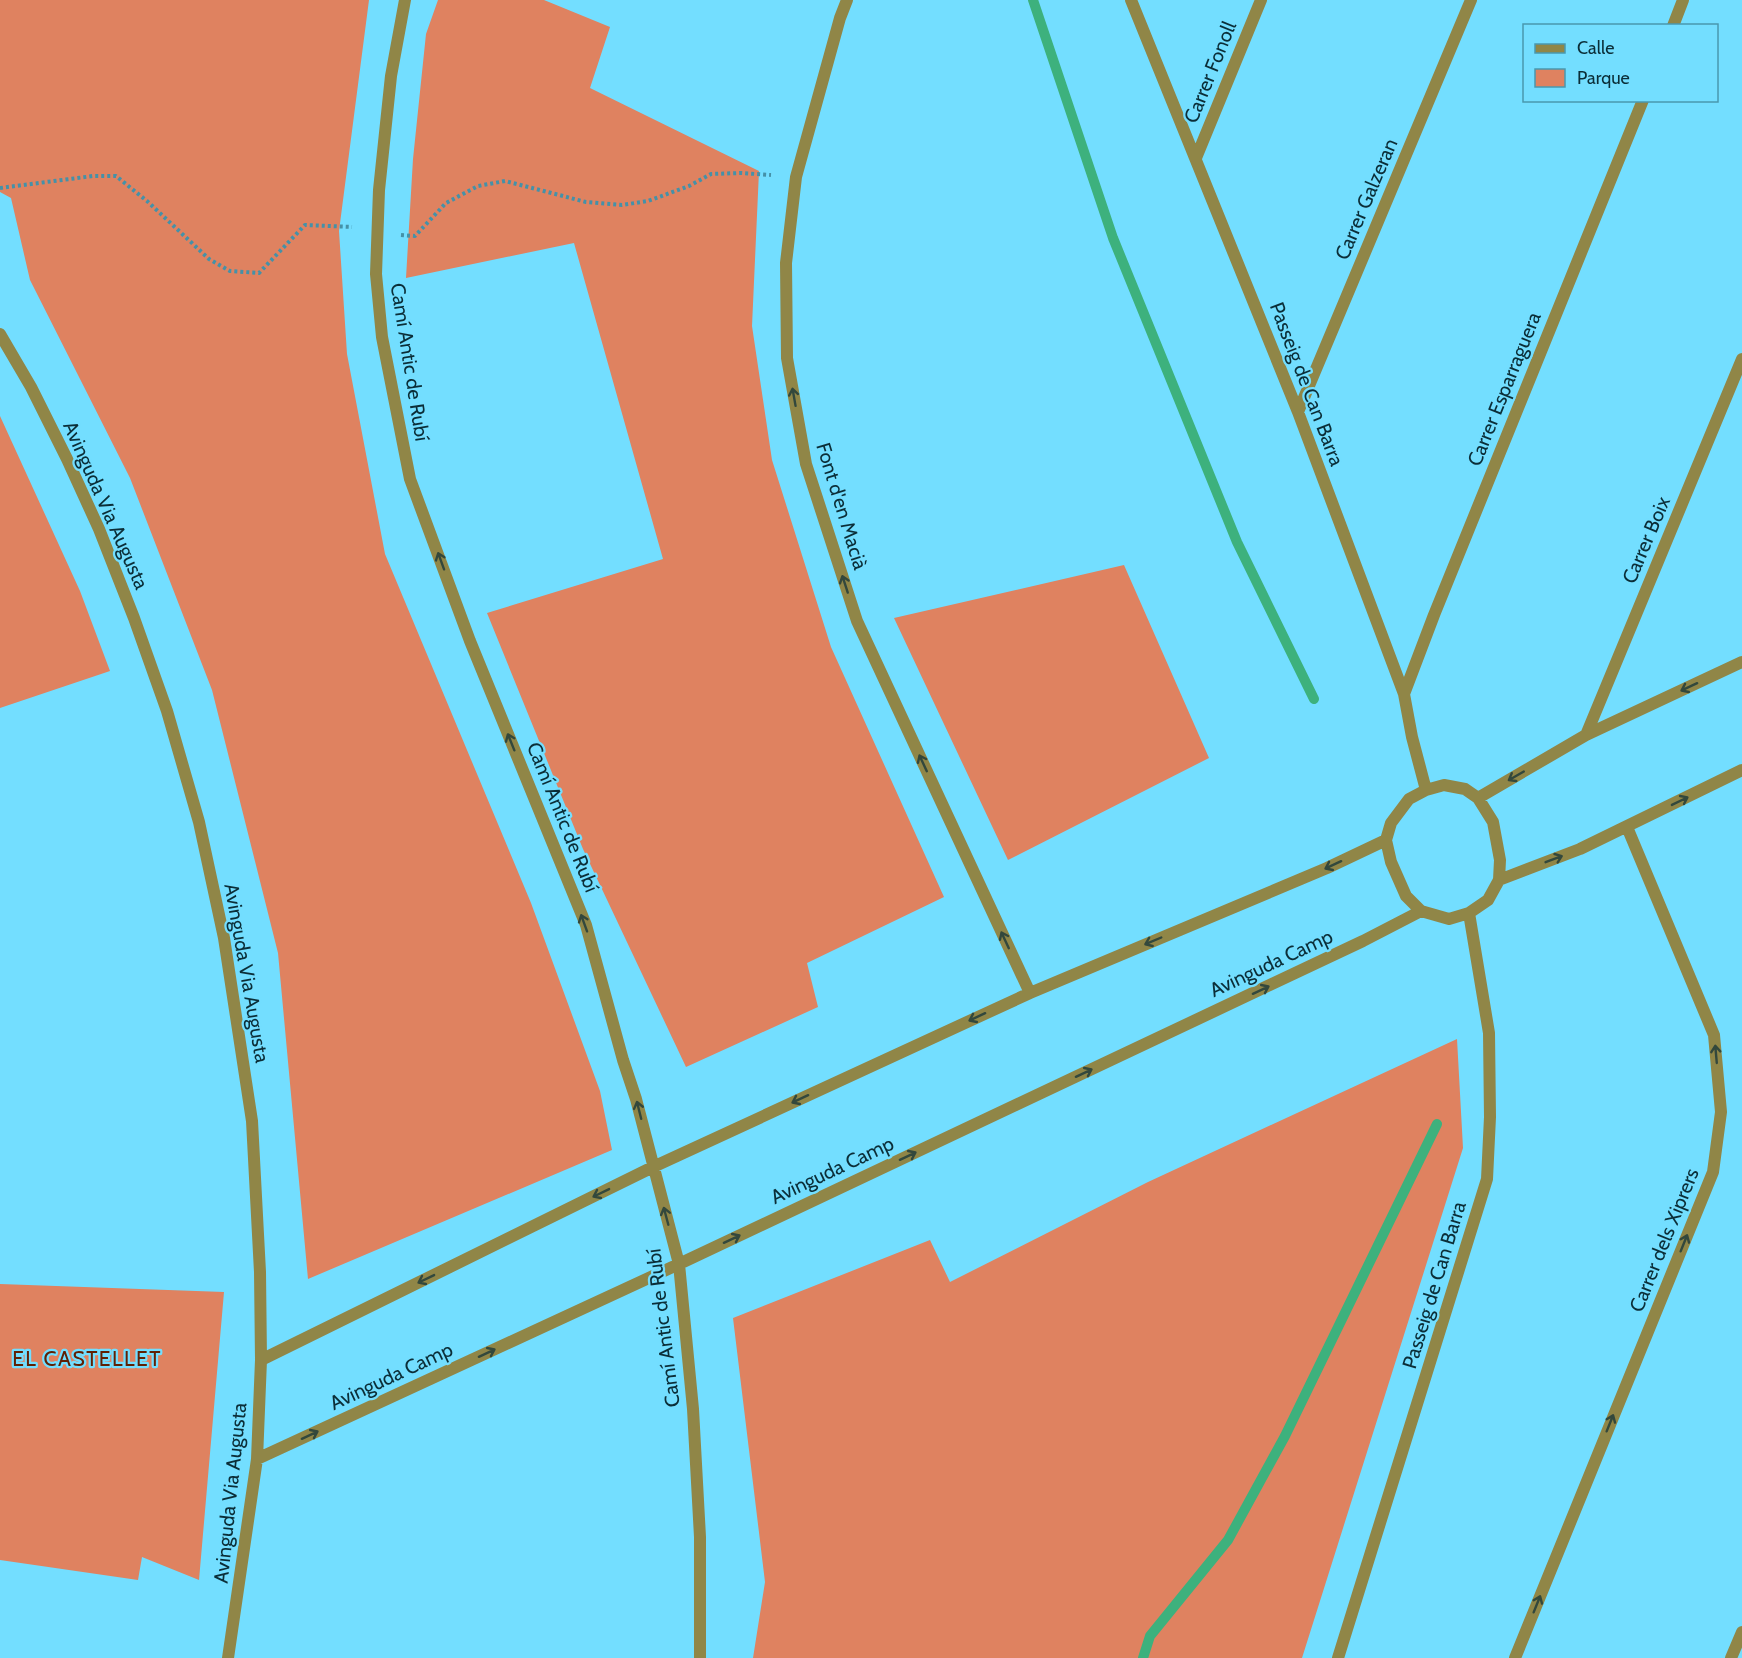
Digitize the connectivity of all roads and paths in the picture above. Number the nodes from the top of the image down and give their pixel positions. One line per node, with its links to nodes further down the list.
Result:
1 (405, 0): 25 (street, Camí Antic de Rubí, one-way to 1)
2 (847, 0): 24 (street, Font d'en Macià, one-way to 2)
3 (1131, 0): 9 (street, Passeig de Can Barra)
4 (1261, 0): 9 (street, Carrer Fonoll)
5 (1471, 0): 12 (street, Carrer Galzeran)
6 (1683, 0): 7 (street)
7 (1674, 24)
8 (1641, 102): 14 (street, Carrer Esparraguera)
9 (1196, 158): 12 (street, Passeig de Can Barra)
10 (0, 334): 27 (street, Avinguda Via Augusta)
11 (1742, 359): 15 (street, Carrer Boix)
12 (1298, 412): 14 (street, Passeig de Can Barra)
13 (1742, 662): 15 (street, one-way to 15)
14 (1404, 694): 17 (street, Passeig de Can Barra)
15 (1586, 735): 18 (street, one-way to 18)
16 (1742, 770): 19 (street, one-way to 16)
17 (1426, 790): 18 (street); 20 (street)
18 (1478, 798): 21 (street)
19 (1627, 827): 21 (street, one-way to 19); 33 (street, Carrer dels Xiprers, one-way to 19)
20 (1386, 840): 22 (street); 24 (street, one-way to 24)
21 (1499, 880): 23 (street)
22 (1421, 911): 23 (street); 26 (street, Avinguda Camp, one-way to 22)
23 (1469, 913): 32 (street, Passeig de Can Barra)
24 (1030, 993): 25 (street, one-way to 25)
25 (653, 1167): 26 (street, Camí Antic de Rubí, one-way to 25); 27 (street, one-way to 27)
26 (679, 1264): 28 (street, Avinguda Camp, one-way to 26); 31 (street, Camí Antic de Rubí)
27 (261, 1360): 28 (street, Avinguda Via Augusta)
28 (257, 1459): 30 (street, Avinguda Via Augusta)
29 (1742, 1632): 34 (street)
30 (228, 1658)
31 (700, 1658)
32 (1338, 1658)
33 (1515, 1658)
34 (1731, 1658)

